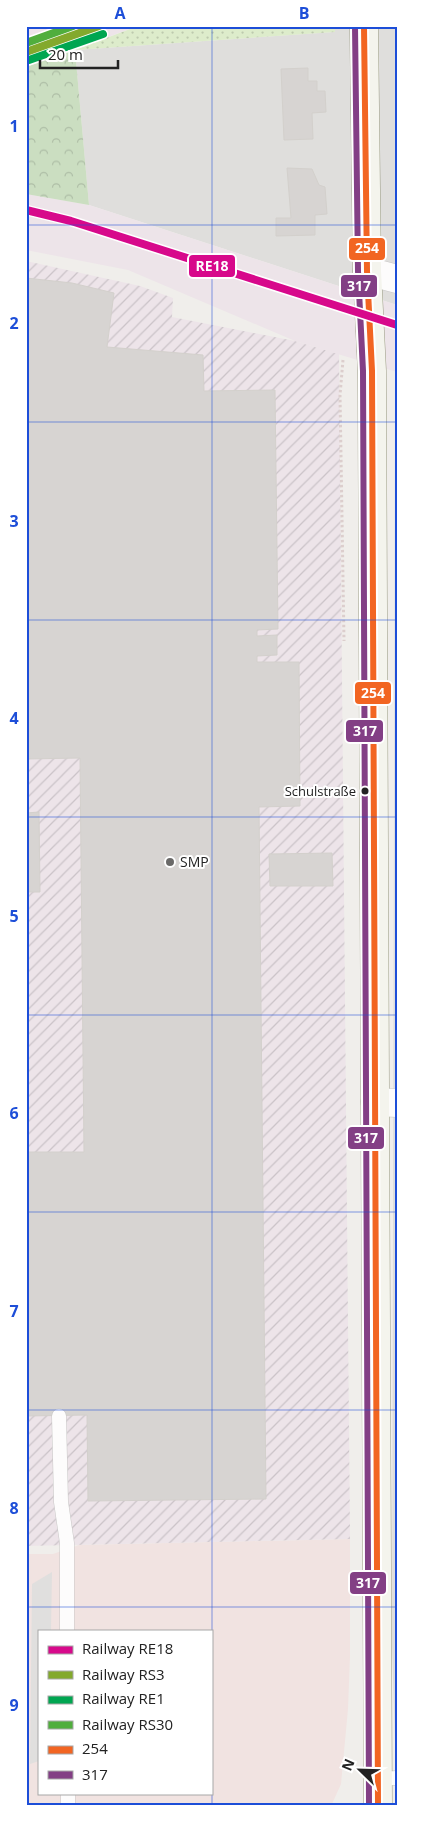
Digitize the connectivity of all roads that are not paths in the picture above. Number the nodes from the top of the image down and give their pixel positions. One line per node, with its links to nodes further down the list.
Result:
1 (364, 26): 2 (main road)
2 (367, 271): 3 (street); 4 (main road)
3 (397, 279)
4 (386, 1102): 7 (main road)
5 (59, 1416): 6 (lane)
6 (67, 1630)
7 (384, 1788)

